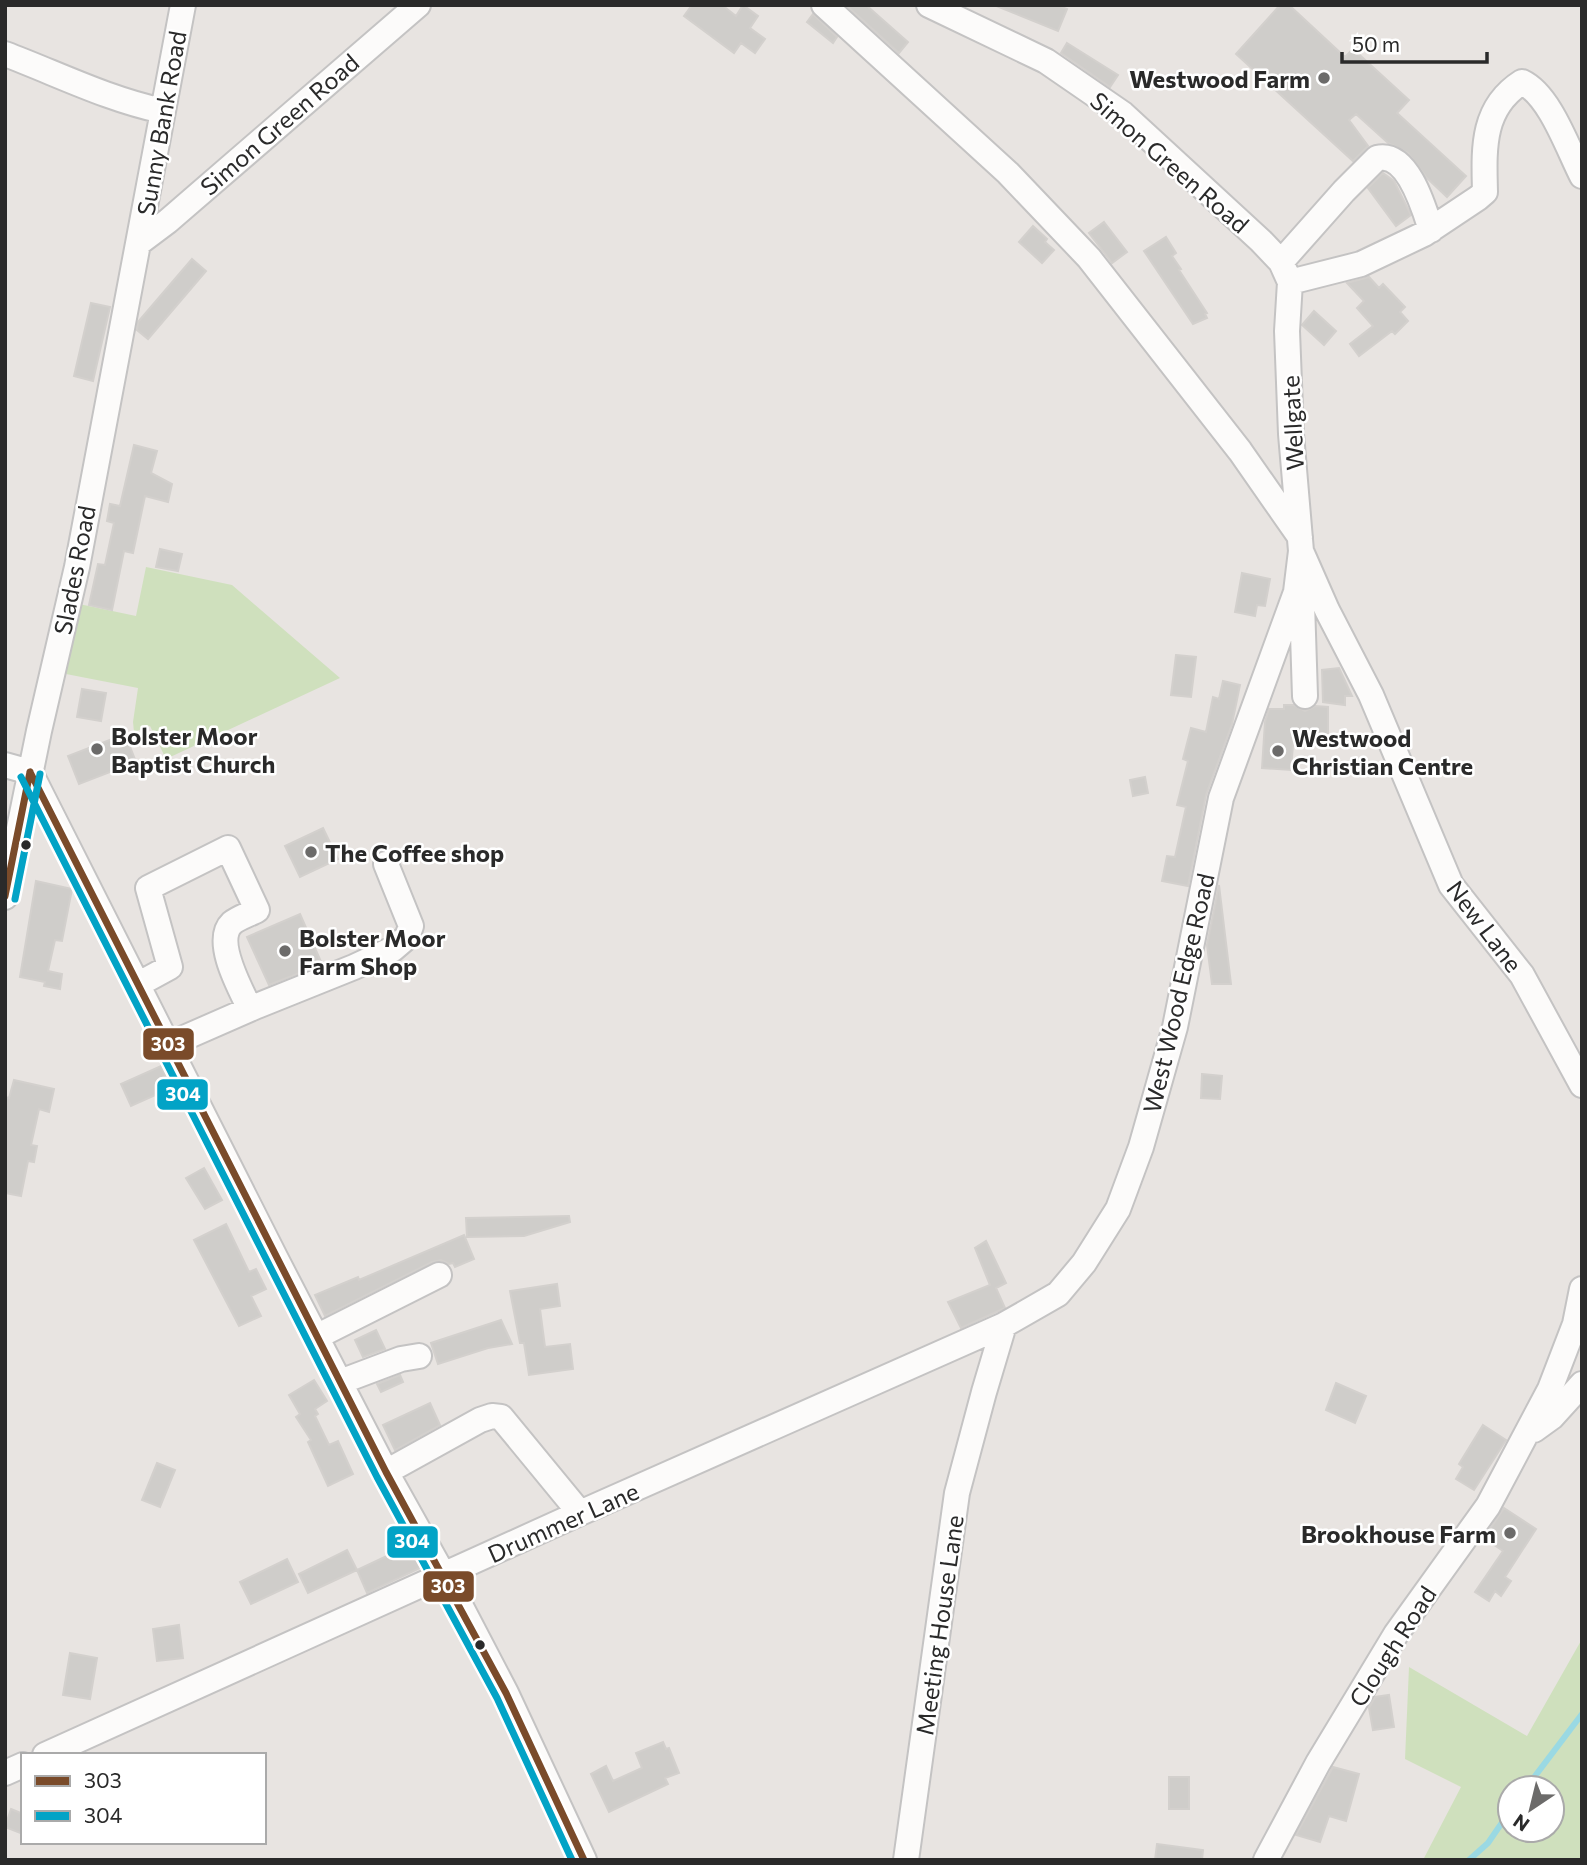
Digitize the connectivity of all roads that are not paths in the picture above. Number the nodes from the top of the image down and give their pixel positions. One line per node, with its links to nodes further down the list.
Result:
1 (183, 5): 6 (street, Sunny Bank Road)
2 (418, 5): 9 (street, Simon Green Road)
3 (824, 5): 11 (street)
4 (929, 5): 10 (street, Simon Green Road)
5 (5, 54): 6 (street)
6 (163, 111): 9 (street, Sunny Bank Road)
7 (1582, 176): 8 (street)
8 (1431, 230): 10 (street); 10 (street)
9 (140, 242): 16 (street, Slades Road)
10 (1285, 272): 11 (street, Wellgate)
11 (1300, 545): 12 (street, West Wood Edge Road); 13 (street, Wellgate)
12 (1296, 592): 14 (street); 25 (street, West Wood Edge Road)
13 (1327, 610): 22 (street, New Lane)
14 (1305, 695)
15 (5, 765): 16 (street)
16 (30, 772): 18 (street, Slades Road); 19 (street)
17 (386, 864): 20 (street)
18 (5, 897)
19 (136, 985): 20 (street); 21 (street)
20 (250, 1009): 21 (street)
21 (168, 1045): 26 (street)
22 (1582, 1085)
23 (439, 1275): 26 (street)
24 (1582, 1289): 30 (street)
25 (1004, 1325): 32 (street, Drummer Lane); 38 (street, Meeting House Lane)
26 (316, 1337): 28 (street)
27 (419, 1356): 28 (street)
28 (340, 1382): 31 (street)
29 (1582, 1384): 30 (street)
30 (1526, 1437): 39 (street, Clough Road)
31 (386, 1472): 32 (street); 33 (street)
32 (580, 1513): 33 (street, Drummer Lane)
33 (443, 1576): 34 (street, Drummer Lane); 37 (street)
34 (50, 1753)
35 (21, 1766): 36 (street)
36 (5, 1773)
37 (584, 1860)
38 (906, 1860)
39 (1266, 1860)

